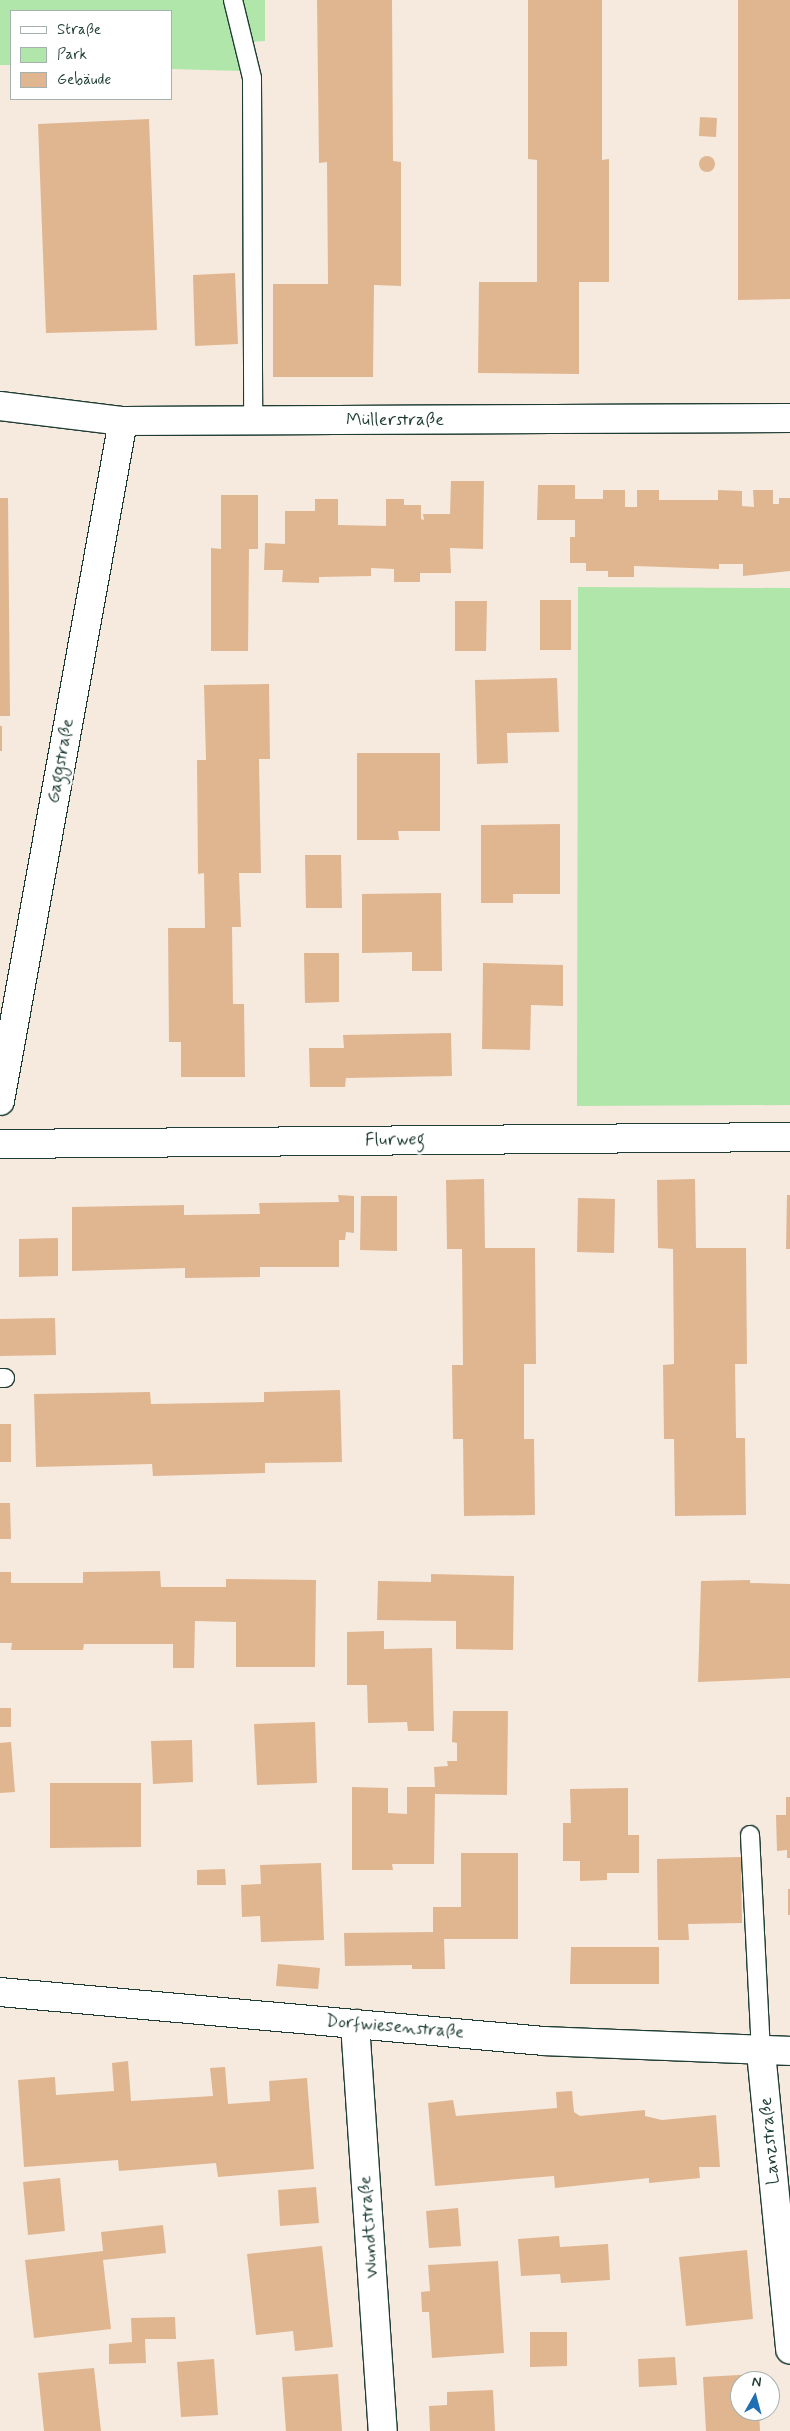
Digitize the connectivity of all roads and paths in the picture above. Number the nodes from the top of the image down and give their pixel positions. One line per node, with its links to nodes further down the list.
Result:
1 (233, 0): 3 (lane)
2 (0, 406): 5 (street, Müllerstraße)
3 (253, 418): 4 (street, Müllerstraße); 5 (street, Müllerstraße)
4 (790, 418)
5 (123, 421): 6 (street, Gaggstraße)
6 (0, 1101)
7 (790, 1137): 8 (street, Flurweg)
8 (0, 1144)
9 (750, 1835): 13 (lane)
10 (0, 1992): 11 (street, Dorfwiesenstraße)
11 (354, 2024): 13 (street, Dorfwiesenstraße); 15 (street, Wundtstraße)
12 (790, 2051): 13 (street, Dorfwiesenstraße)
13 (762, 2052): 14 (street, Lanzstraße)
14 (790, 2350)
15 (383, 2431)

